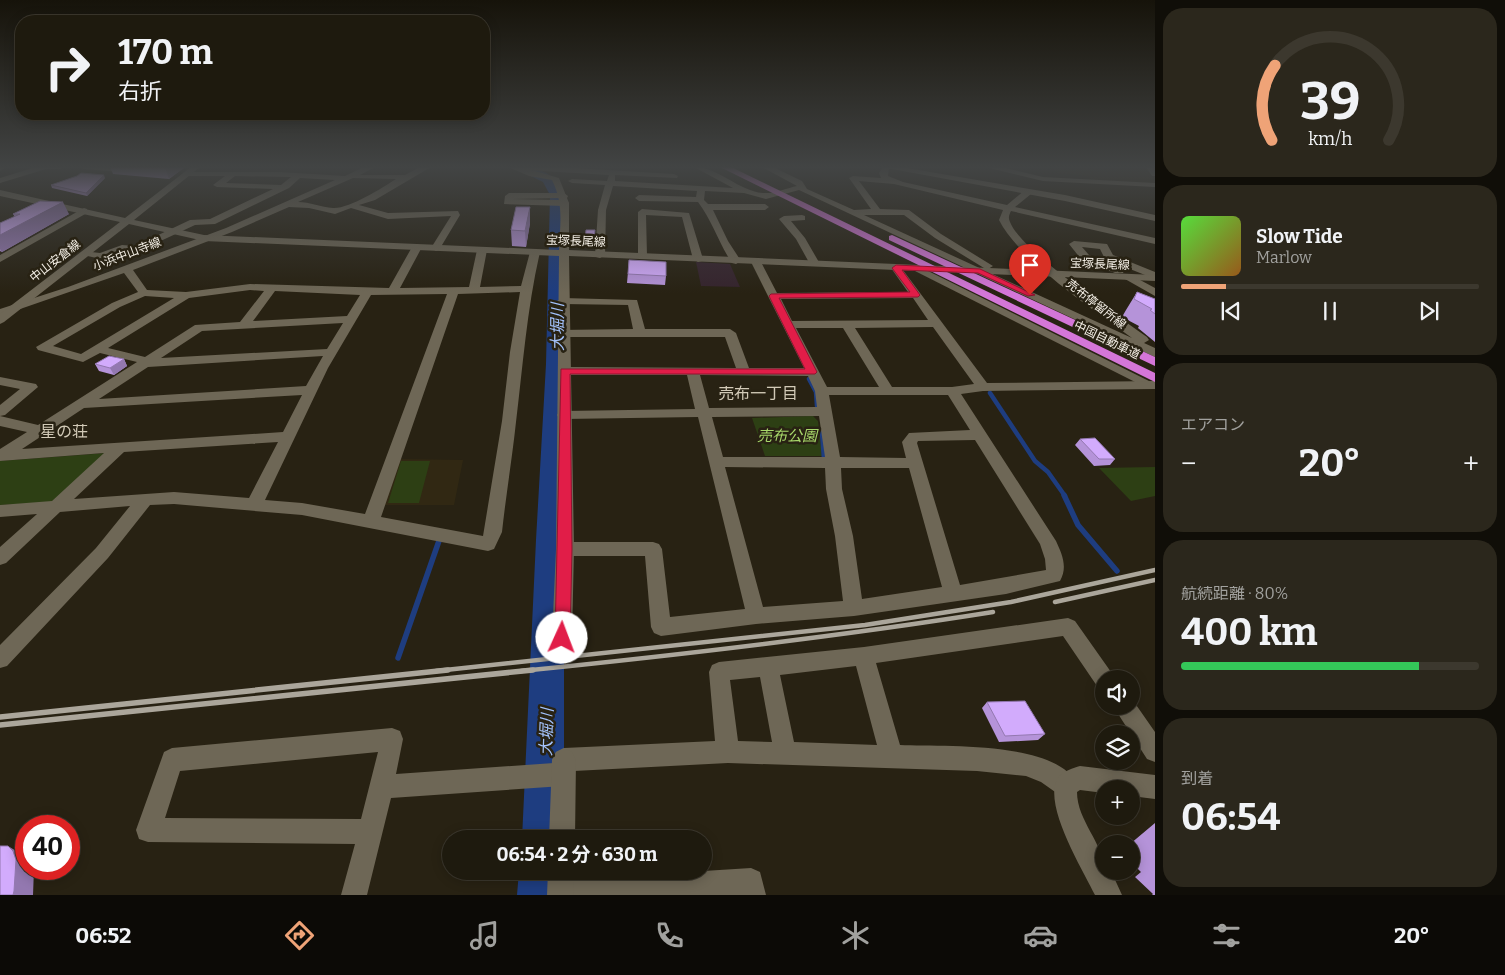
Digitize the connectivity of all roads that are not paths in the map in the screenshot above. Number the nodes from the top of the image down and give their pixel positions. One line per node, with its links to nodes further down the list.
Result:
1 (44, 209): 19 (street)
2 (72, 209): 20 (street, 宝塚長尾線)
3 (142, 209): 25 (street, 中山安倉線)
4 (238, 209): 26 (street)
5 (279, 209): 27 (street, 小浜中山寺線)
6 (325, 209): 7 (street)
7 (343, 209)
8 (362, 209): 30 (street)
9 (559, 209): 35 (street)
10 (602, 209): 37 (street)
11 (708, 209): 41 (street)
12 (807, 209): 84 (highway, 中国自動車道)
13 (829, 209): 78 (highway, 中国自動車道)
14 (845, 209): 21 (street)
15 (876, 209): 22 (street)
16 (1008, 209): 49 (street, 売布停留所線)
17 (1013, 209): 28 (street)
18 (1110, 209): 24 (street)
19 (40, 211)
20 (84, 211): 25 (street, 宝塚長尾線); 36 (street)
21 (851, 212): 22 (street); 47 (street)
22 (878, 212): 48 (street)
23 (802, 218): 43 (street)
24 (1155, 218)
25 (126, 221): 26 (street, 宝塚長尾線); 34 (street, 中山安倉線)
26 (175, 232): 27 (street, 宝塚長尾線); 34 (street)
27 (204, 238): 29 (street, 宝塚長尾線); 44 (street, 小浜中山寺線)
28 (1155, 241)
29 (417, 248): 30 (street, 宝塚長尾線); 56 (street)
30 (436, 248): 31 (street, 宝塚長尾線)
31 (482, 250): 32 (street, 宝塚長尾線); 55 (street)
32 (535, 252): 35 (street, 宝塚長尾線); 53 (street)
33 (0, 253): 36 (street)
34 (87, 253): 64 (street, 中山安倉線)
35 (559, 253): 37 (street, 宝塚長尾線); 63 (street)
36 (11, 254): 39 (street)
37 (600, 255): 38 (street, 宝塚長尾線)
38 (642, 256): 40 (street, 宝塚長尾線); 40 (street)
39 (0, 259)
40 (698, 259): 41 (street, 宝塚長尾線)
41 (736, 261): 42 (street, 宝塚長尾線)
42 (756, 262): 43 (street, 宝塚長尾線); 62 (street)
43 (815, 264): 45 (street, 宝塚長尾線)
44 (126, 268): 58 (street); 64 (street, 小浜中山寺線)
45 (896, 268): 46 (street, 宝塚長尾線); 61 (street)
46 (916, 268): 47 (street, 宝塚長尾線); 84 (street)
47 (980, 271): 48 (street, 宝塚長尾線); 75 (street)
48 (994, 271): 49 (street, 宝塚長尾線)
49 (1057, 274): 51 (street, 宝塚長尾線); 75 (street, 売布停留所線)
50 (1155, 277): 51 (street, 宝塚長尾線); 51 (street)
51 (1132, 278): 59 (street)
52 (272, 288): 57 (street); 60 (street); 68 (street)
53 (526, 289): 55 (street); 108 (street)
54 (454, 290): 55 (street); 56 (street); 108 (street)
55 (474, 290)
56 (394, 291): 57 (street)
57 (367, 292): 66 (street)
58 (144, 293): 60 (street); 74 (street)
59 (1155, 293)
60 (186, 295): 74 (street)
61 (916, 295): 62 (street); 69 (street)
62 (774, 296): 70 (street)
63 (563, 301): 72 (street); 73 (street)
64 (16, 307): 65 (street, 小浜中山寺線); 67 (street, 中山安倉線)
65 (0, 313)
66 (352, 318): 68 (street); 76 (street)
67 (0, 320)
68 (244, 324): 77 (street)
69 (936, 324): 71 (street); 85 (street)
70 (789, 325): 71 (street); 82 (street)
71 (847, 325): 88 (street)
72 (563, 333): 73 (street); 79 (street)
73 (640, 333): 81 (street)
74 (98, 349): 77 (street)
75 (1155, 351)
76 (332, 352): 77 (street); 86 (street)
77 (146, 362): 90 (street)
78 (1155, 362)
79 (565, 371): 80 (street); 94 (street)
80 (693, 372): 81 (street); 93 (street)
81 (744, 372): 82 (street)
82 (812, 372): 87 (street)
83 (0, 381): 92 (street)
84 (1154, 384): 85 (street)
85 (983, 387): 89 (street)
86 (312, 390): 90 (street); 98 (street)
87 (822, 391): 88 (street); 91 (street)
88 (888, 391): 89 (street)
89 (952, 391): 97 (street)
90 (81, 405): 96 (street)
91 (825, 411): 93 (street); 102 (street)
92 (0, 412)
93 (704, 414): 94 (street); 101 (street)
94 (564, 415): 109 (street)
95 (0, 420): 96 (street)
96 (41, 430): 100 (street)
97 (979, 435): 103 (street); 111 (street)
98 (289, 436): 99 (street); 105 (street)
99 (119, 448): 100 (street); 106 (street)
100 (1, 456)
101 (716, 462): 102 (street); 113 (street)
102 (833, 462): 103 (street); 112 (street)
103 (915, 463): 111 (street)
104 (145, 499): 105 (street); 106 (street); 116 (street)
105 (254, 505): 108 (street)
106 (54, 508): 107 (street); 110 (street)
107 (0, 511)
108 (371, 521)
109 (565, 549): 113 (street); 114 (street)
110 (0, 558)
111 (953, 594): 112 (street)
112 (854, 608): 113 (street)
113 (756, 616)
114 (562, 638)
115 (864, 656): 117 (street); 118 (street); 123 (street)
116 (0, 659)
117 (768, 666): 121 (street); 122 (street)
118 (1098, 670)
119 (1130, 715): 120 (street)
120 (1155, 751)
121 (728, 752): 122 (street); 124 (street)
122 (786, 753): 123 (street)
123 (891, 755): 125 (street)
124 (554, 771): 126 (street); 128 (street)
125 (1066, 786): 127 (street); 133 (street)
126 (382, 787): 129 (street); 129 (street)
127 (1155, 787)
128 (561, 830)
129 (369, 832): 131 (street)
130 (561, 887): 132 (street)
131 (354, 895)
132 (753, 895)
133 (1109, 895)

